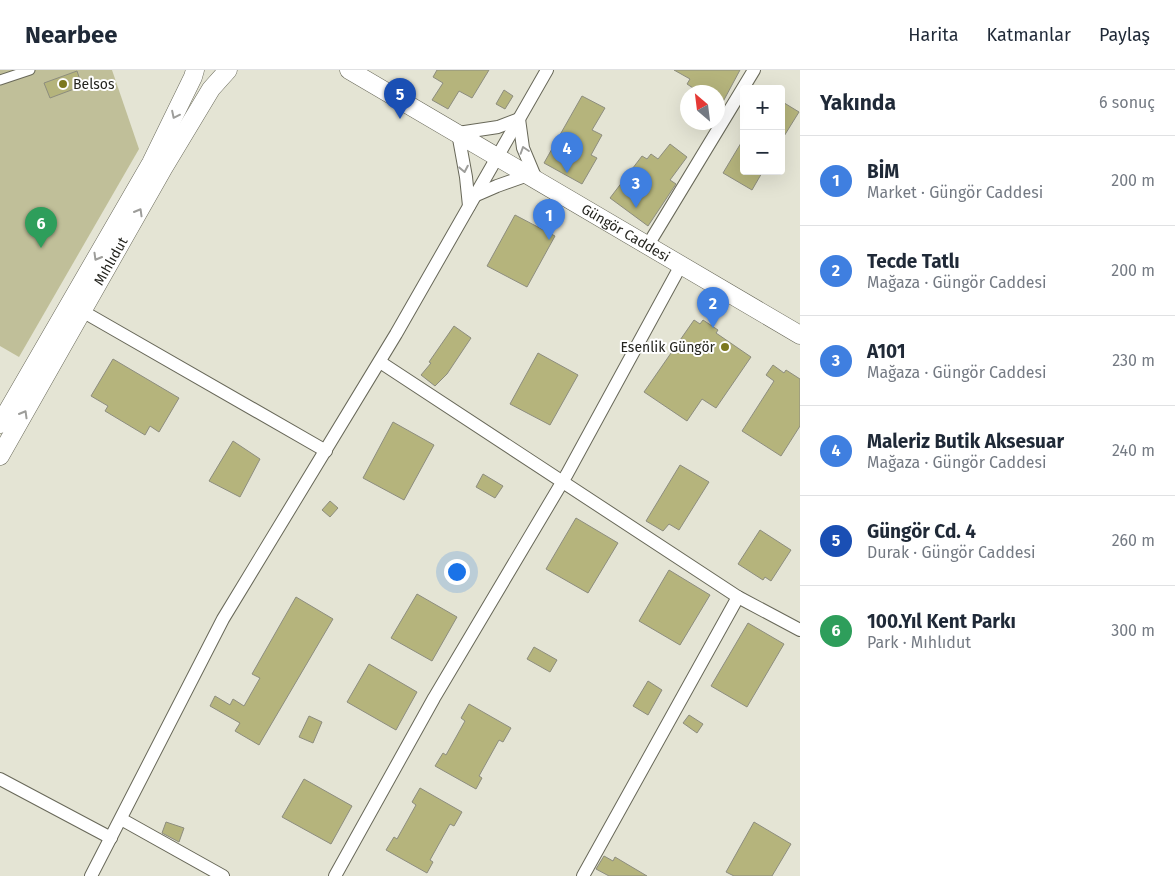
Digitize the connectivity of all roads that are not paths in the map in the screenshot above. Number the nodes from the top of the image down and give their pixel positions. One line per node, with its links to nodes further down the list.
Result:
1 (30, 70): 7 (street)
2 (195, 70): 18 (main road, Mıhlıdut, one-way to 18)
3 (228, 70): 15 (main road, Mıhlıdut, one-way to 3)
4 (349, 70): 9 (main road, Güngör Caddesi)
5 (547, 70): 8 (street)
6 (754, 70): 13 (street)
7 (0, 80)
8 (519, 119): 9 (street); 10 (street); 11 (street, one-way to 8)
9 (458, 133): 10 (main road, Güngör Caddesi); 12 (street, one-way to 12)
10 (497, 156): 11 (main road, Güngör Caddesi); 12 (street)
11 (532, 177): 12 (street); 13 (main road, Güngör Caddesi)
12 (472, 201): 17 (street)
13 (648, 245): 14 (main road, Güngör Caddesi)
14 (681, 265): 16 (main road, Güngör Caddesi); 21 (street)
15 (82, 311): 19 (street); 20 (main road, Mıhlıdut, one-way to 15)
16 (800, 335)
17 (380, 362): 19 (street); 21 (street)
18 (0, 424)
19 (326, 451): 25 (street)
20 (0, 456)
21 (563, 481): 22 (street); 29 (street)
22 (738, 597): 23 (street); 30 (street)
23 (800, 630)
24 (0, 779): 26 (street)
25 (121, 819): 26 (street); 28 (street)
26 (111, 838): 27 (street)
27 (91, 876)
28 (223, 876)
29 (335, 876)
30 (582, 876)

